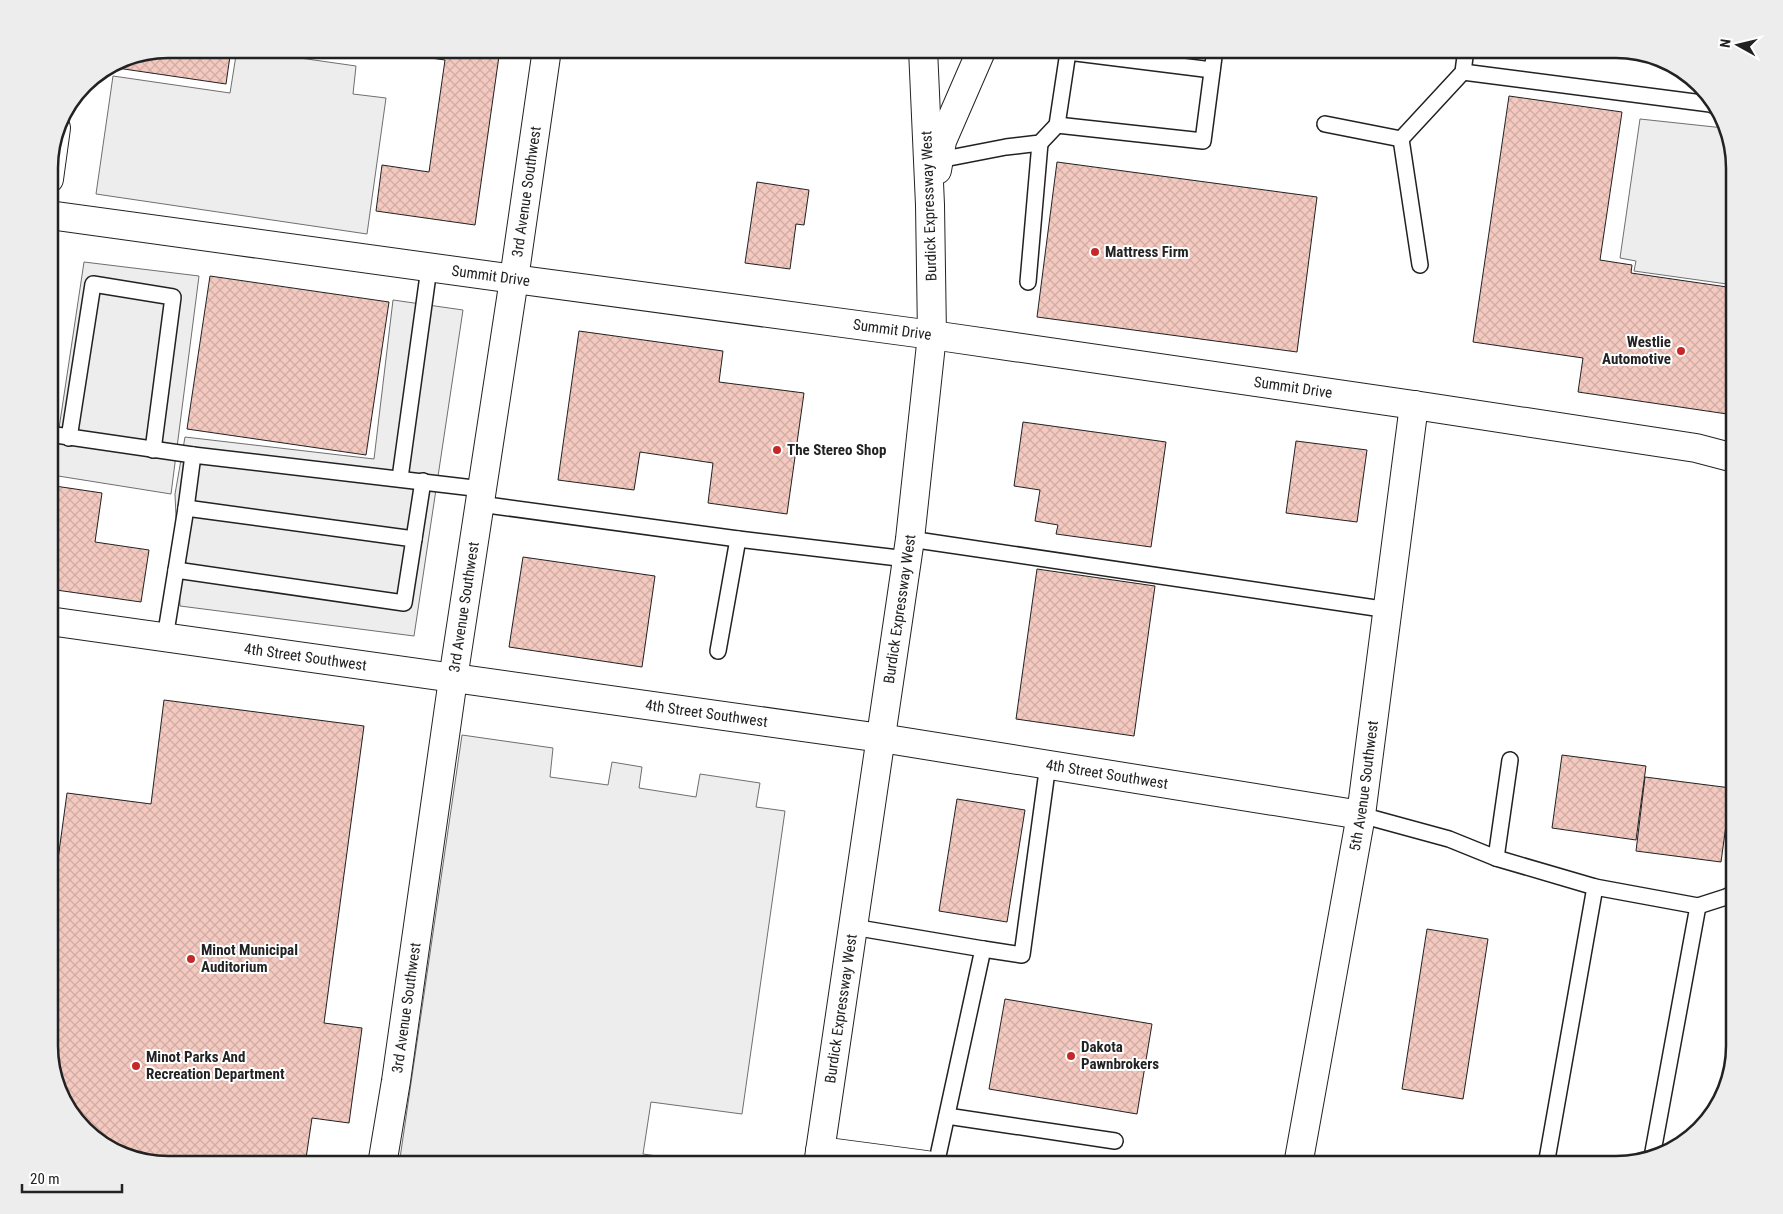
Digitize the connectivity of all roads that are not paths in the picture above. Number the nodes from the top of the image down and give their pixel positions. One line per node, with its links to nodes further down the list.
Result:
1 (546, 58): 20 (street, 3rd Avenue Southwest)
2 (923, 58): 16 (street, Burdick Expressway West)
3 (978, 58): 15 (street)
4 (1067, 58): 12 (lane)
5 (1116, 58): 8 (lane)
6 (1214, 58): 8 (lane)
7 (1464, 58): 9 (lane)
8 (1212, 70): 12 (lane)
9 (1462, 72): 10 (lane); 13 (lane)
10 (1705, 103)
11 (1325, 124): 13 (lane)
12 (1058, 126): 14 (lane)
13 (1401, 139): 18 (lane)
14 (1040, 143): 15 (lane); 21 (lane)
15 (939, 160): 16 (street)
16 (930, 205): 22 (street, Burdick Expressway West)
17 (58, 216): 19 (street, Summit Drive)
18 (1420, 265)
19 (429, 268): 20 (street, Summit Drive); 29 (lane)
20 (514, 279): 22 (street, Summit Drive); 31 (street, 3rd Avenue Southwest)
21 (1028, 282)
22 (932, 335): 23 (street, Summit Drive); 35 (street, Burdick Expressway West)
23 (1414, 405): 28 (street, Summit Drive); 37 (street, 5th Avenue Southwest)
24 (58, 436): 25 (lane)
25 (69, 438): 26 (lane); 26 (lane)
26 (153, 450): 27 (lane)
27 (193, 455): 29 (lane); 32 (lane)
28 (1726, 456)
29 (400, 478): 30 (lane)
30 (422, 481): 31 (lane); 33 (lane)
31 (481, 497): 34 (lane); 41 (street, 3rd Avenue Southwest)
32 (186, 508): 33 (lane); 36 (lane)
33 (414, 539): 36 (lane)
34 (738, 539): 35 (lane); 40 (lane)
35 (908, 549): 37 (lane); 42 (street, Burdick Expressway West)
36 (176, 570): 39 (lane)
37 (1389, 610): 45 (street, 5th Avenue Southwest)
38 (58, 623): 39 (street, 4th Street Southwest)
39 (164, 638): 41 (street, 4th Street Southwest)
40 (718, 652)
41 (453, 679): 42 (street, 4th Street Southwest); 55 (street, 3rd Avenue Southwest)
42 (881, 738): 44 (street, 4th Street Southwest); 50 (street, Burdick Expressway West)
43 (1510, 760): 46 (lane)
44 (1048, 764): 45 (street, 4th Street Southwest); 51 (lane)
45 (1361, 815): 46 (lane); 58 (street, 5th Avenue Southwest)
46 (1496, 858): 47 (lane)
47 (1595, 887): 49 (lane); 59 (lane)
48 (1726, 897): 49 (lane)
49 (1698, 906): 54 (lane)
50 (853, 927): 51 (lane); 56 (street, Burdick Expressway West)
51 (984, 949): 52 (lane)
52 (947, 1116): 53 (lane); 57 (lane)
53 (1115, 1141)
54 (1653, 1150)
55 (383, 1156)
56 (819, 1156)
57 (938, 1156)
58 (1300, 1156)
59 (1548, 1156)

